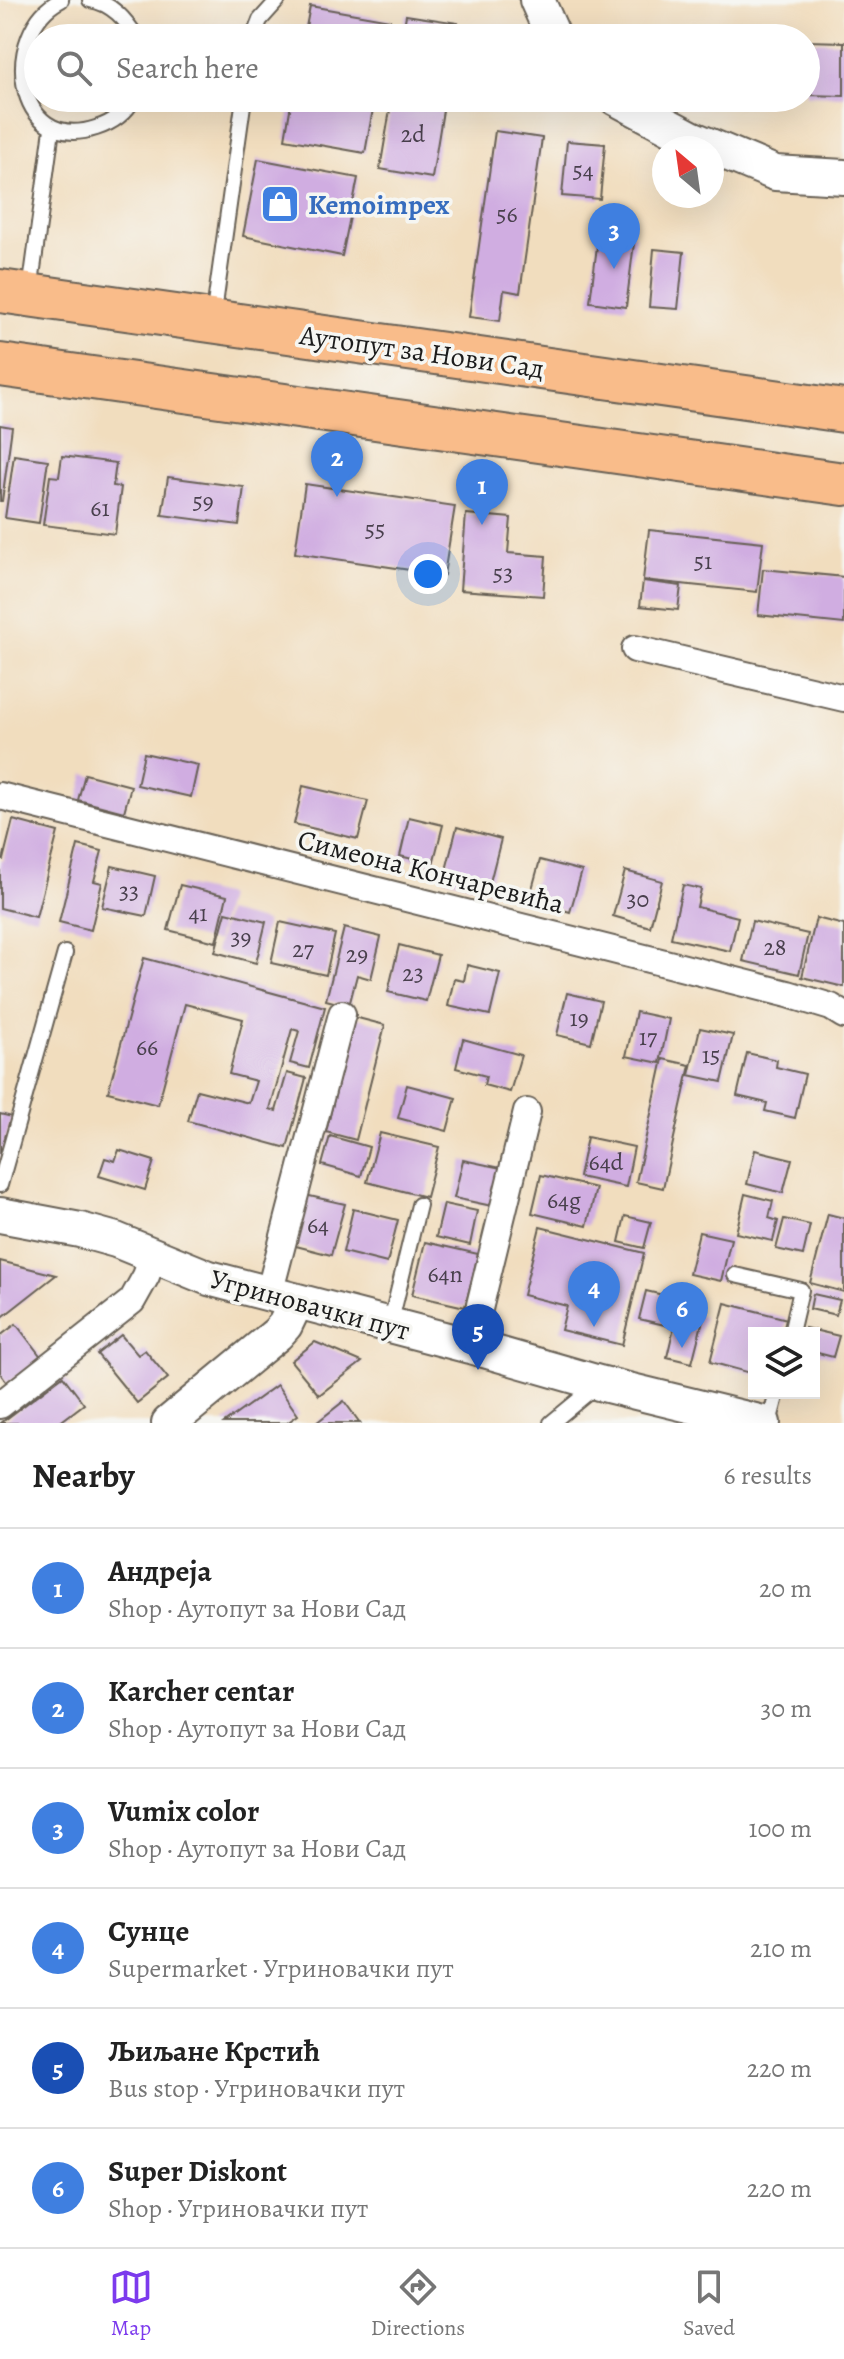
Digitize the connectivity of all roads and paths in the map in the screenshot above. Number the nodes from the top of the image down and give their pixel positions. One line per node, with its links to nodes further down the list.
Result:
1 (61, 0): 8 (lane)
2 (90, 0): 5 (lane)
3 (278, 0): 6 (lane)
4 (537, 0): 7 (street)
5 (129, 24)
6 (258, 24)
7 (548, 24)
8 (24, 108)
9 (26, 112): 13 (lane)
10 (121, 112): 13 (lane)
11 (242, 112): 16 (lane)
12 (642, 112): 14 (street)
13 (52, 129): 15 (lane)
14 (844, 177)
15 (15, 293): 16 (main road, Аутопут за Нови Сад)
16 (213, 321): 18 (main road, Аутопут за Нови Сад)
17 (0, 365): 19 (main road)
18 (844, 411)
19 (844, 484)
20 (635, 649): 21 (street)
21 (844, 698)
22 (0, 796): 25 (street, Симеона Кончаревића)
23 (65, 953): 27 (lane)
24 (342, 1014): 32 (street)
25 (844, 1015)
26 (527, 1112): 35 (street)
27 (0, 1185)
28 (419, 1205): 33 (lane)
29 (0, 1215): 30 (street, Угриновачки пут)
30 (153, 1256): 32 (street, Угриновачки пут); 38 (street)
31 (735, 1275): 34 (lane)
32 (283, 1298): 33 (street, Угриновачки пут); 40 (street)
33 (390, 1325): 35 (street, Угриновачки пут)
34 (792, 1327)
35 (470, 1346): 36 (street, Угриновачки пут)
36 (599, 1383): 39 (street, Угриновачки пут); 41 (lane)
37 (775, 1399): 43 (lane)
38 (0, 1405)
39 (712, 1417): 42 (street, Угриновачки пут)
40 (169, 1423)
41 (551, 1423)
42 (763, 1423)
43 (769, 1423)

